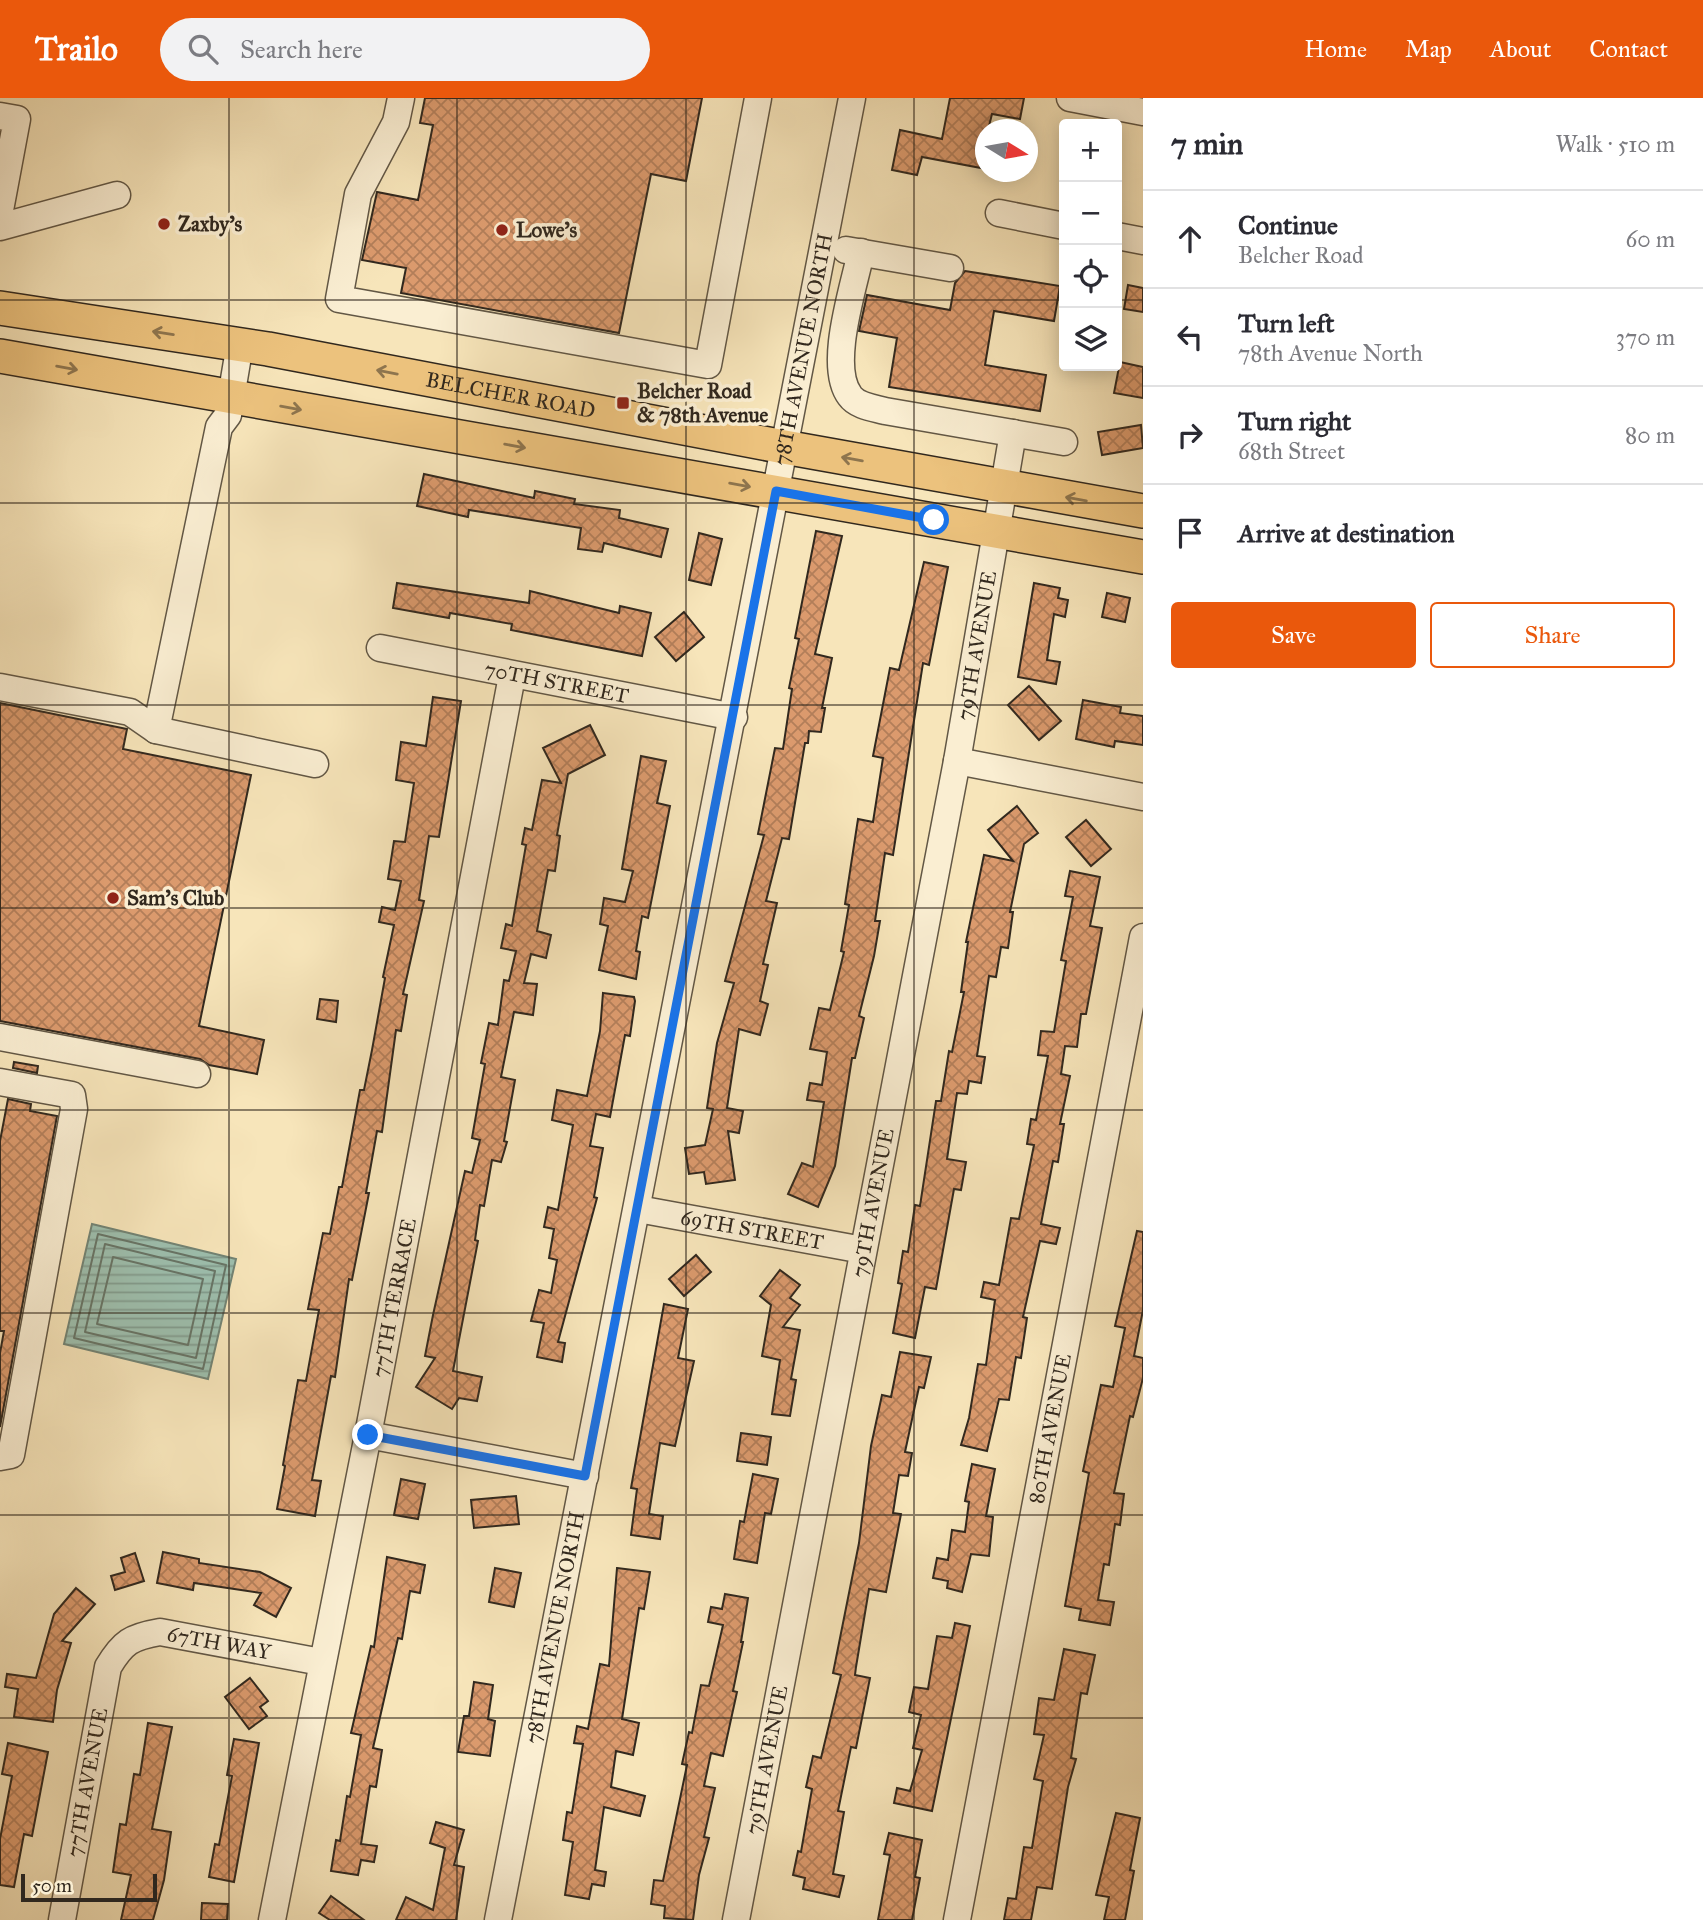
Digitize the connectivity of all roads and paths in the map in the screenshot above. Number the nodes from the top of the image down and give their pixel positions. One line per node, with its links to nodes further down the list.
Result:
1 (401, 98): 2 (street)
2 (758, 98)
3 (852, 98): 14 (street, 78TH AVENUE NORTH)
4 (1070, 98): 5 (street)
5 (1143, 112)
6 (9, 125): 8 (street)
7 (117, 195): 11 (street)
8 (0, 210)
9 (999, 213): 10 (street)
10 (1059, 225)
11 (0, 227)
12 (1122, 237): 13 (street)
13 (1143, 241)
14 (824, 246): 15 (street); 23 (street, 78TH AVENUE NORTH)
15 (861, 253): 16 (street); 21 (street)
16 (950, 268)
17 (0, 308): 18 (main road, BELCHER ROAD, one-way to 17)
18 (240, 344): 20 (street); 23 (main road, BELCHER ROAD, one-way to 18)
19 (0, 356): 20 (main road, one-way to 20)
20 (229, 406): 25 (main road, one-way to 25); 33 (street)
21 (1013, 433): 22 (street); 24 (street, 79TH AVENUE)
22 (1064, 442)
23 (784, 447): 24 (main road, BELCHER ROAD, one-way to 23); 25 (street, 78TH AVENUE NORTH)
24 (1003, 486): 26 (main road, BELCHER ROAD, one-way to 24); 27 (street, 79TH AVENUE)
25 (776, 491): 27 (main road); 32 (street, 78TH AVENUE NORTH)
26 (1143, 511)
27 (996, 531): 28 (main road); 34 (street, 79TH AVENUE)
28 (1143, 557)
29 (380, 648): 30 (street, 70TH STREET)
30 (512, 676): 32 (street, 70TH STREET); 43 (street, 77TH TERRACE)
31 (0, 687): 33 (street)
32 (734, 717): 41 (street, 78TH AVENUE NORTH)
33 (164, 732): 35 (street)
34 (957, 761): 36 (street); 42 (street, 79TH AVENUE)
35 (315, 764)
36 (1143, 797)
37 (1143, 937): 52 (street, 80TH AVENUE)
38 (0, 1037): 39 (street)
39 (197, 1074)
40 (0, 1082): 44 (street)
41 (638, 1209): 42 (street, 69TH STREET); 45 (street, 78TH AVENUE NORTH)
42 (863, 1250): 51 (street, 79TH AVENUE)
43 (368, 1435): 45 (street); 47 (street, 77TH TERRACE)
44 (0, 1457)
45 (585, 1476): 50 (street, 78TH AVENUE NORTH)
46 (120, 1646): 47 (street, 67TH WAY); 48 (street, 77TH AVENUE)
47 (321, 1662): 49 (street, 77TH TERRACE)
48 (62, 1920)
49 (272, 1920)
50 (498, 1920)
51 (736, 1920)
52 (957, 1920)

